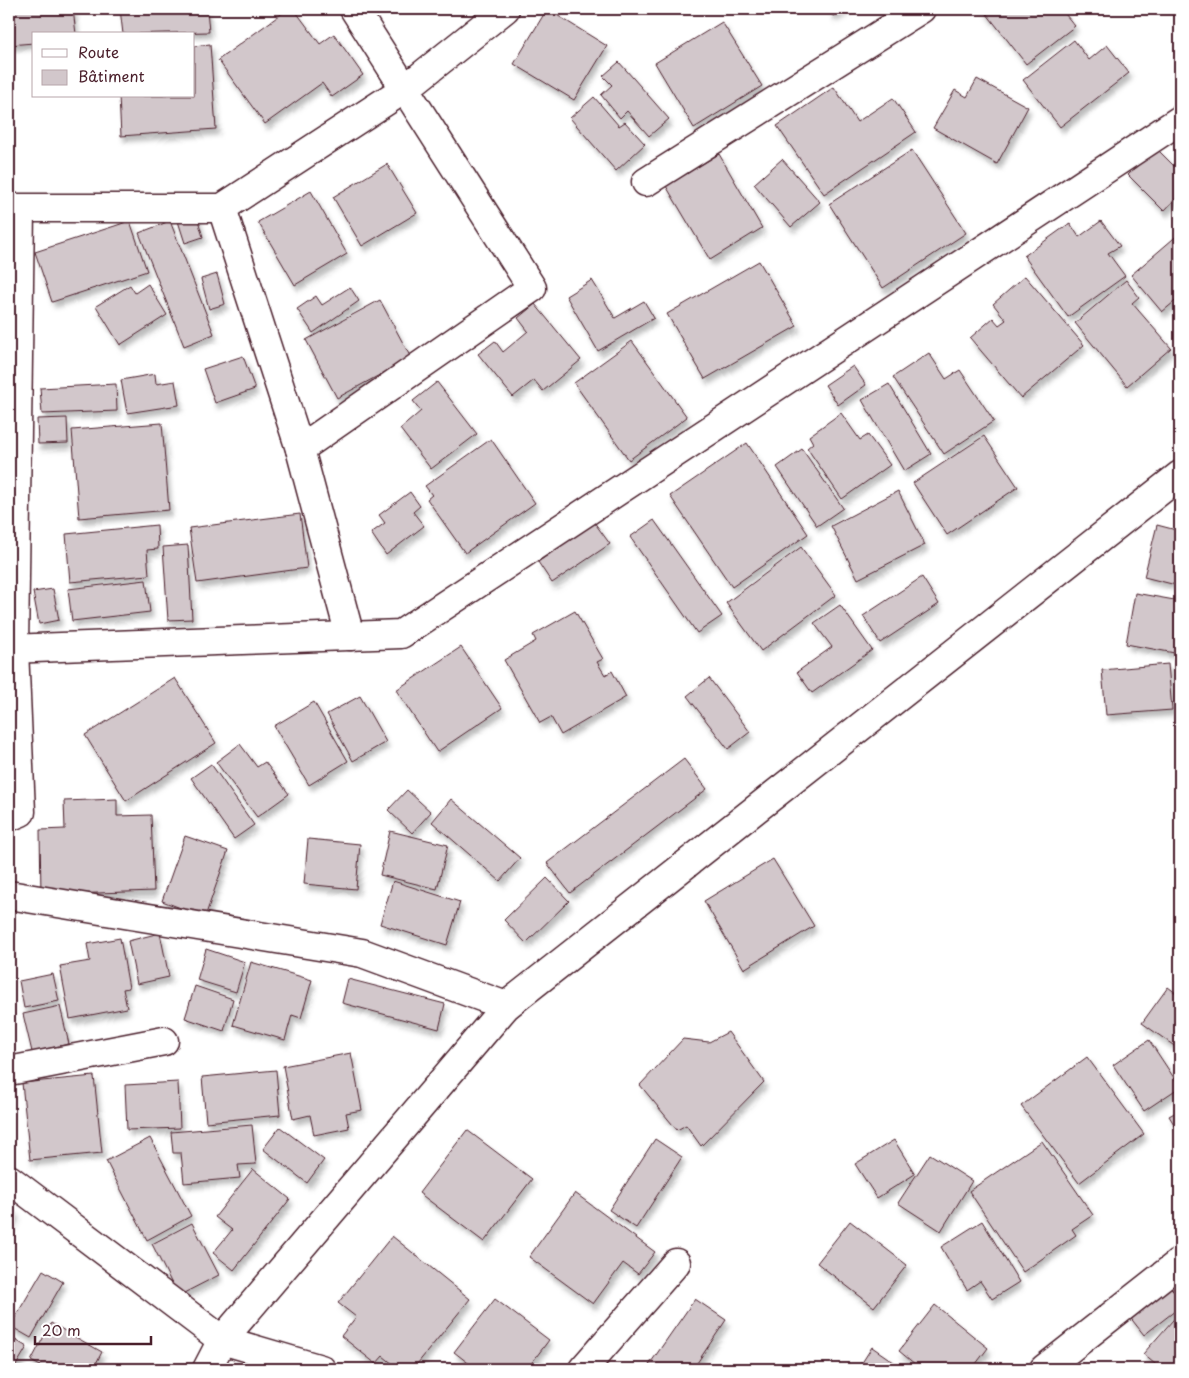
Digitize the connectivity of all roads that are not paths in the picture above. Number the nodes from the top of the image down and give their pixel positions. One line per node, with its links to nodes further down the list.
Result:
1 (354, 9): 4 (street)
2 (505, 9): 4 (street)
3 (921, 9): 6 (street)
4 (406, 88): 8 (street); 9 (street)
5 (1180, 120): 11 (street)
6 (646, 182)
7 (14, 208): 8 (street); 12 (street)
8 (222, 208): 9 (street)
9 (300, 450): 11 (street)
10 (1180, 475): 15 (street)
11 (350, 636): 12 (street)
12 (11, 649): 13 (street)
13 (9, 816)
14 (9, 895): 15 (street)
15 (506, 1006): 21 (street)
16 (164, 1041): 17 (street)
17 (9, 1071)
18 (9, 1179): 21 (street)
19 (1180, 1262): 25 (street)
20 (676, 1263): 24 (street)
21 (222, 1340): 22 (street); 23 (street)
22 (206, 1369)
23 (321, 1369)
24 (583, 1369)
25 (1044, 1369)

